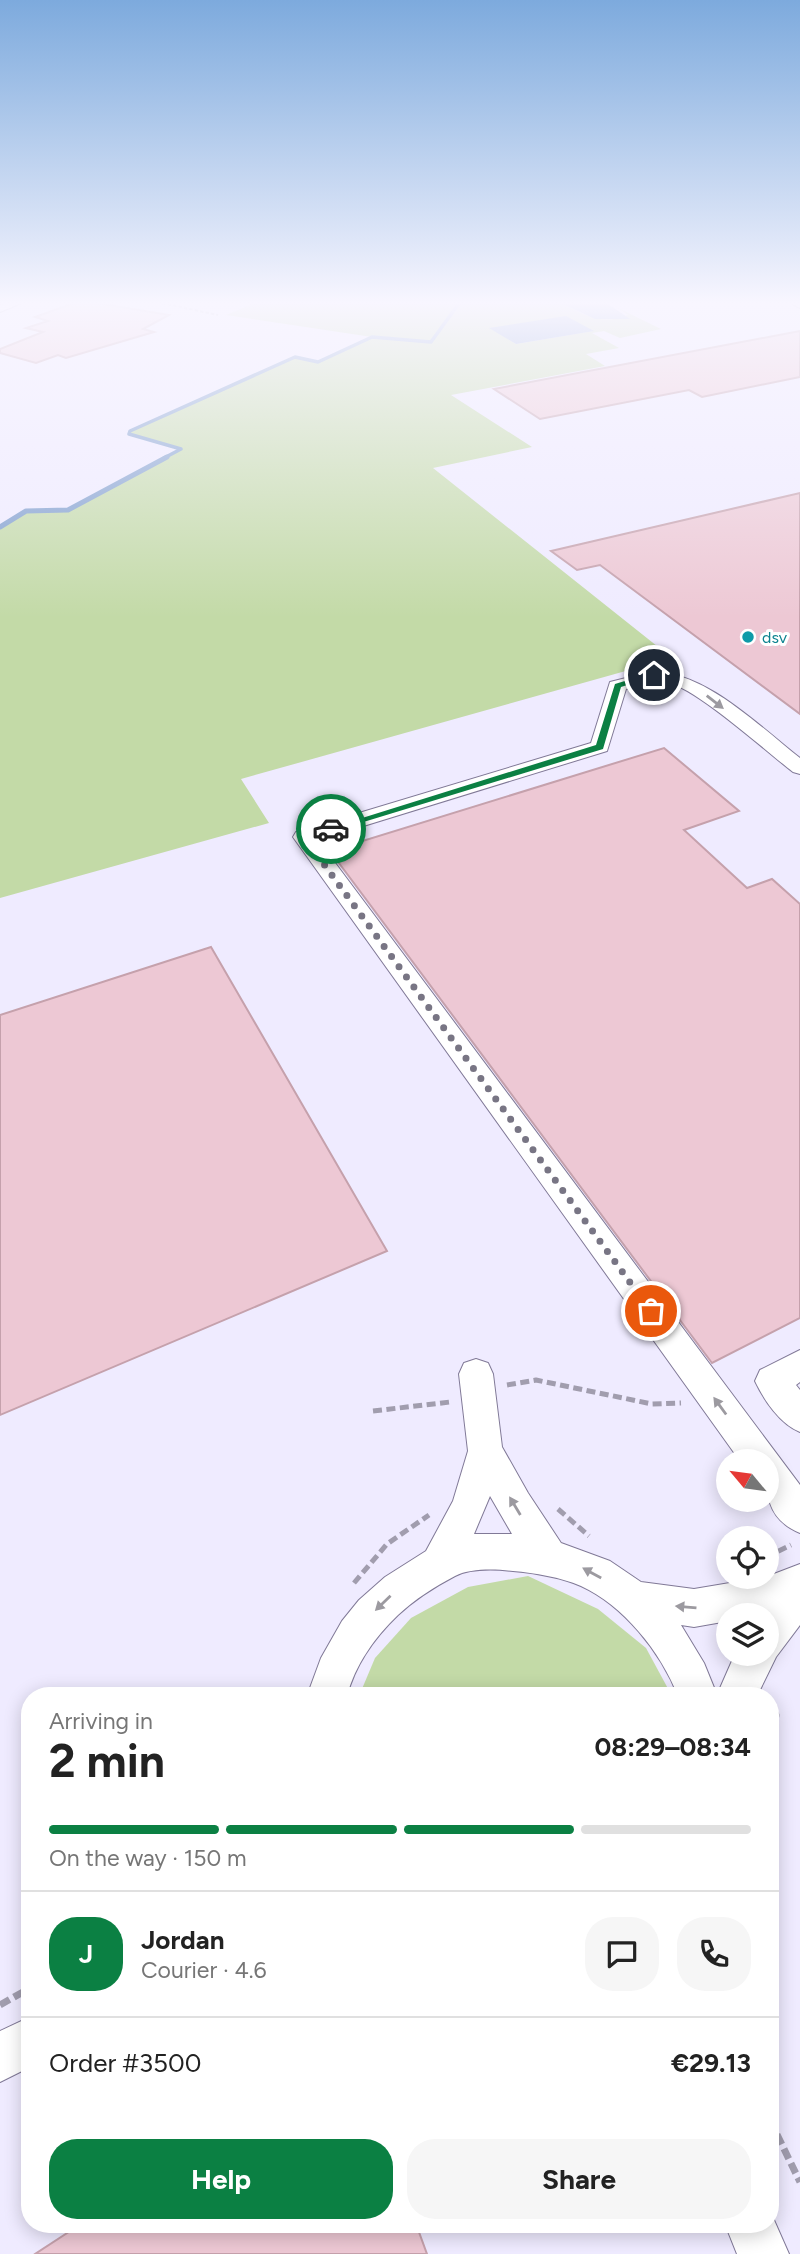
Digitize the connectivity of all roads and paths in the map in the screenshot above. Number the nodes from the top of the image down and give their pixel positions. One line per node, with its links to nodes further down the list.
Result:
1 (800, 768): 4 (street, one-way to 1)
2 (800, 1365): 6 (street)
3 (478, 1388): 4 (path); 5 (path); 8 (street)
4 (717, 1402): 7 (street, one-way to 4)
5 (373, 1411)
6 (800, 1416)
7 (752, 1449)
8 (485, 1451): 13 (street, one-way to 8); 14 (street)
9 (779, 1487): 10 (street)
10 (800, 1515)
11 (800, 1539): 12 (path)
12 (779, 1550)
13 (550, 1559): 14 (street); 17 (street, one-way to 13)
14 (438, 1566): 20 (street, one-way to 20)
15 (800, 1583): 17 (street, one-way to 17)
16 (800, 1592): 18 (street)
17 (631, 1600): 21 (street)
18 (779, 1623)
19 (750, 1666): 22 (street)
20 (328, 1687)
21 (695, 1687)
22 (740, 1687)
23 (21, 1993): 24 (path)
24 (0, 2005)
25 (21, 2045): 26 (street)
26 (0, 2058)
27 (779, 2139): 28 (path)
28 (800, 2182)
29 (754, 2233): 30 (street)
30 (764, 2254)

